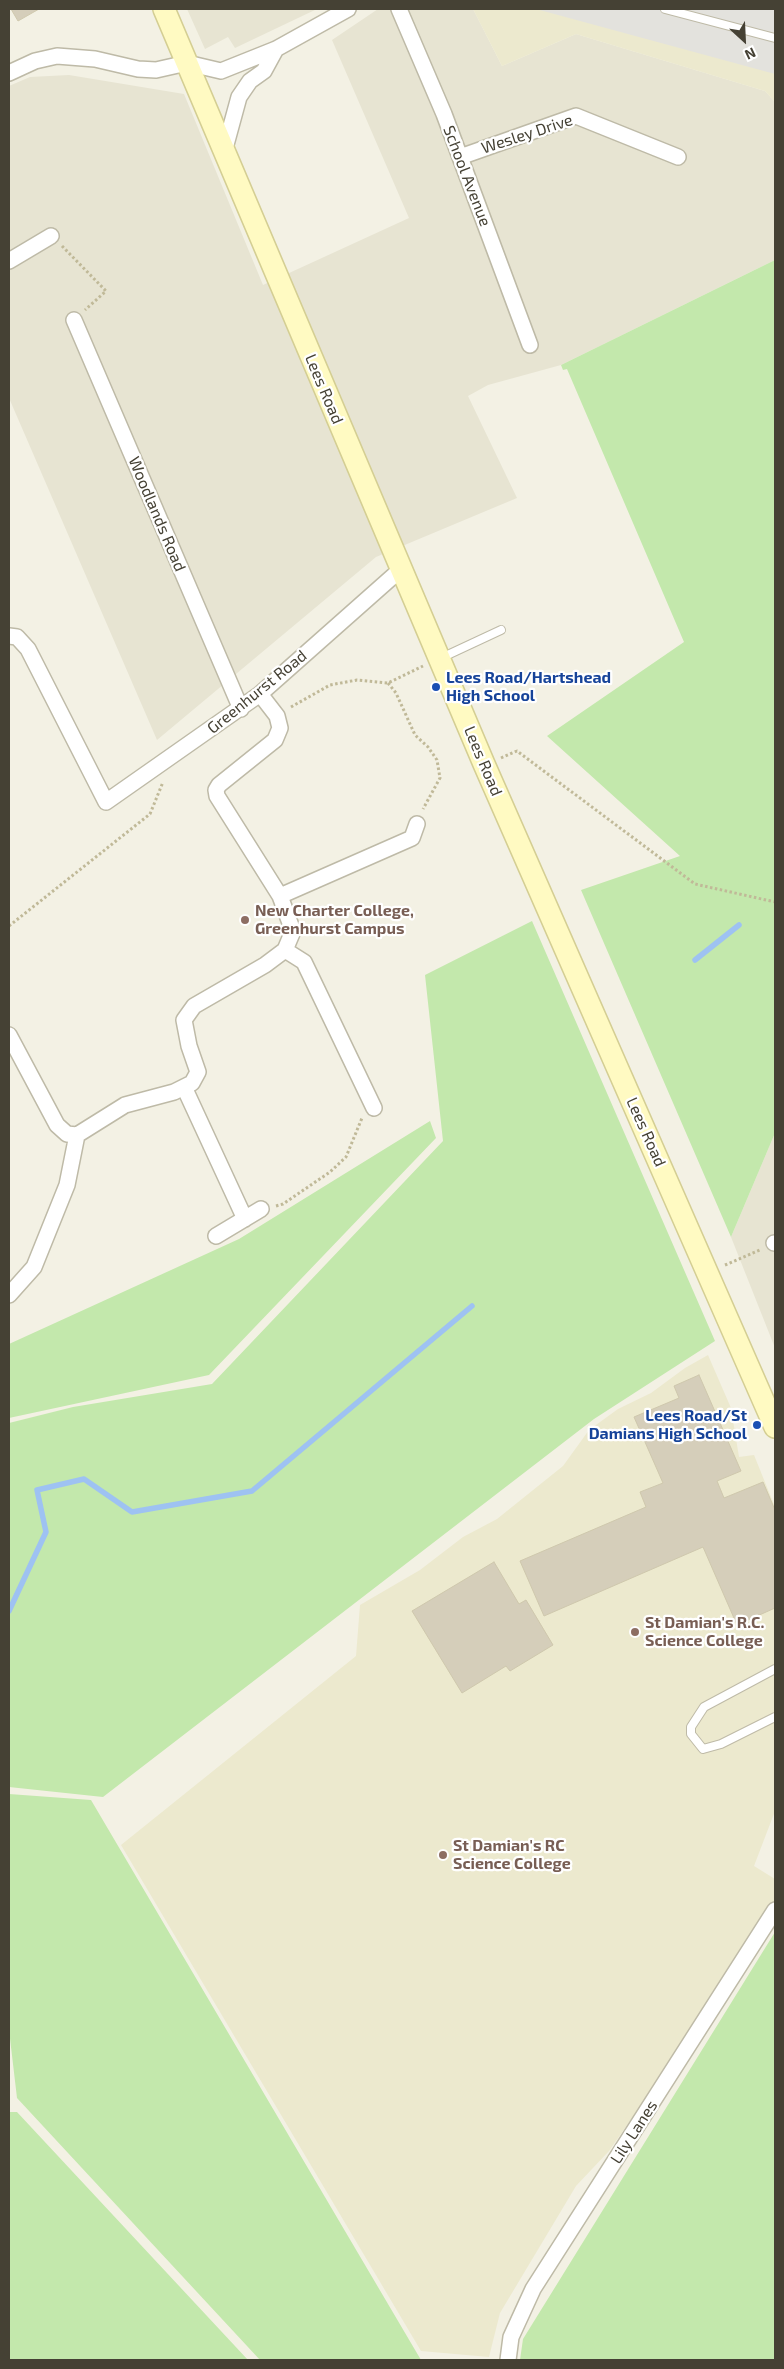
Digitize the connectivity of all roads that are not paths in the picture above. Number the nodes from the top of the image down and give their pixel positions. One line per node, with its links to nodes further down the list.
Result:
1 (164, 9): 7 (main road, Lees Road)
2 (348, 9): 6 (street)
3 (399, 9): 10 (street, School Avenue)
4 (665, 9): 5 (lane)
5 (775, 38)
6 (276, 49): 7 (street); 9 (street)
7 (187, 63): 8 (street); 9 (main road, Lees Road)
8 (9, 73)
9 (224, 153): 16 (main road, Lees Road)
10 (460, 157): 11 (street, Wesley Drive); 15 (street, School Avenue)
11 (678, 157)
12 (51, 236): 13 (street)
13 (9, 261)
14 (74, 320): 21 (street, Woodlands Road)
15 (530, 345)
16 (400, 570): 19 (main road, Lees Road); 20 (street, Greenhurst Road)
17 (501, 630): 19 (lane)
18 (9, 636): 21 (street, Greenhurst Road)
19 (439, 659): 33 (main road, Lees Road)
20 (260, 694): 21 (street, Greenhurst Road); 23 (street)
21 (241, 709)
22 (417, 824): 23 (street)
23 (280, 896): 24 (street)
24 (285, 950): 26 (street); 27 (street)
25 (9, 1034): 28 (street)
26 (184, 1087): 28 (street); 30 (street)
27 (374, 1108)
28 (76, 1135): 32 (street)
29 (261, 1209): 30 (street)
30 (245, 1219): 31 (street)
31 (216, 1236)
32 (9, 1296)
33 (775, 1427)
34 (775, 1669): 35 (lane)
35 (775, 1717)
36 (775, 1910): 37 (street, Lily Lanes)
37 (508, 2360)

